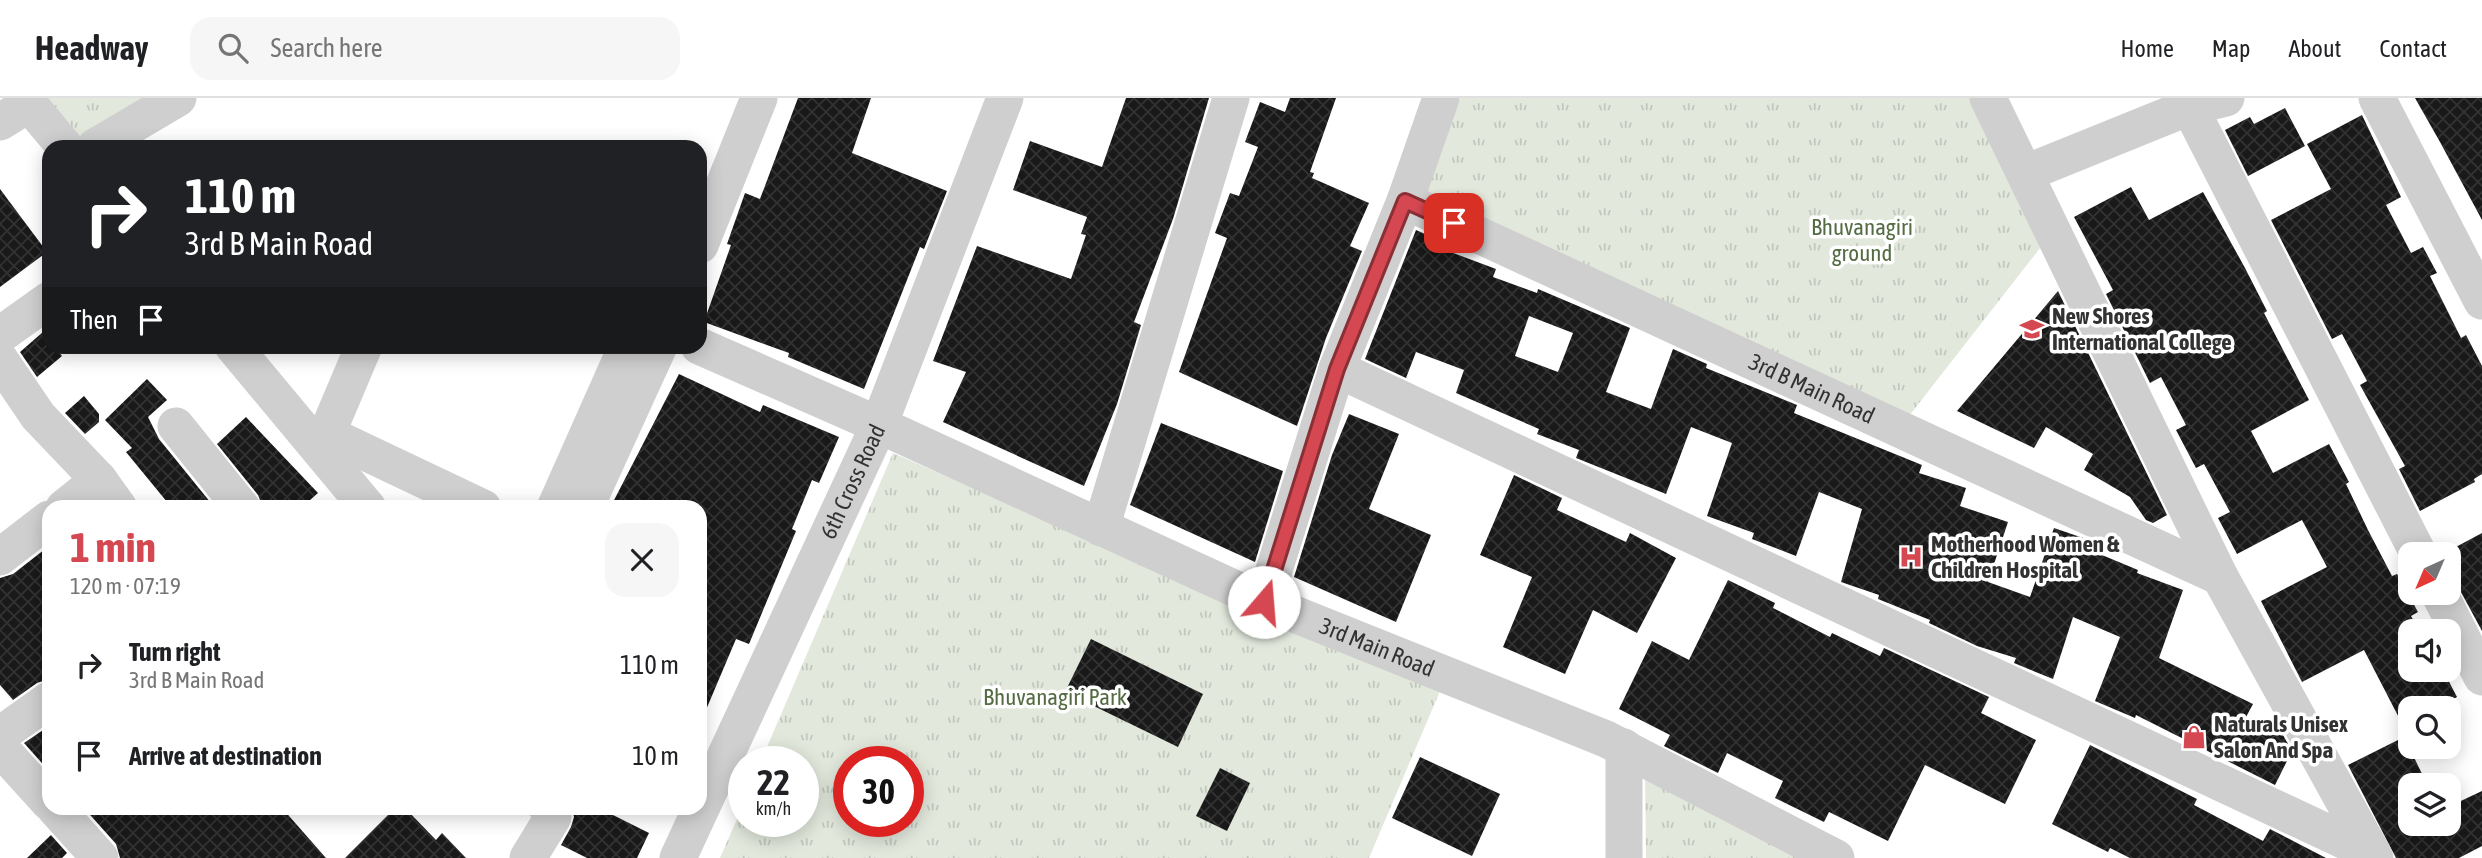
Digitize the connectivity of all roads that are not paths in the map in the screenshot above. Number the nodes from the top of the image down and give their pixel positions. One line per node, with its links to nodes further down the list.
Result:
1 (178, 98): 12 (street)
2 (759, 98): 15 (street)
3 (1006, 98): 25 (street, 6th Cross Road)
4 (1231, 98): 36 (street)
5 (1441, 98): 14 (street)
6 (1988, 98): 13 (street)
7 (2226, 98): 9 (street)
8 (2377, 98): 16 (street)
9 (2187, 102): 13 (street); 37 (street)
10 (17, 108): 11 (street)
11 (56, 140)
12 (107, 140)
13 (2026, 173): 39 (street)
14 (1405, 201): 24 (street); 39 (street, 3rd B Main Road)
15 (707, 228)
16 (2482, 301)
17 (42, 305): 18 (street)
18 (0, 335)
19 (707, 350): 25 (street, 3rd Main Road)
20 (240, 354): 27 (street)
21 (361, 354): 27 (street)
22 (638, 358): 33 (street); 34 (street)
23 (0, 360): 28 (street)
24 (1337, 369): 40 (street); 52 (street)
25 (879, 425): 36 (street, 3rd Main Road); 48 (street, 6th Cross Road)
26 (176, 426): 30 (street)
27 (323, 442): 31 (street); 32 (street)
28 (109, 494): 29 (street)
29 (90, 500)
30 (236, 500)
31 (363, 500)
32 (464, 500)
33 (559, 500)
34 (588, 500)
35 (42, 524): 38 (street)
36 (1101, 528): 40 (street, 3rd Main Road)
37 (2412, 542)
38 (0, 557)
39 (2220, 577): 52 (street)
40 (1264, 602): 45 (street, 3rd Main Road)
41 (2446, 606): 42 (street)
42 (2482, 677)
43 (42, 705): 44 (street)
44 (0, 734)
45 (1624, 747): 56 (street); 57 (street, 3rd Main Road)
46 (0, 748): 47 (street)
47 (42, 794)
48 (707, 796)
49 (61, 815): 53 (street)
50 (552, 815): 54 (street)
51 (698, 815): 55 (street, 6th Cross Road)
52 (2374, 856)
53 (100, 858)
54 (528, 858)
55 (678, 858)
56 (1624, 858)
57 (1836, 858)

